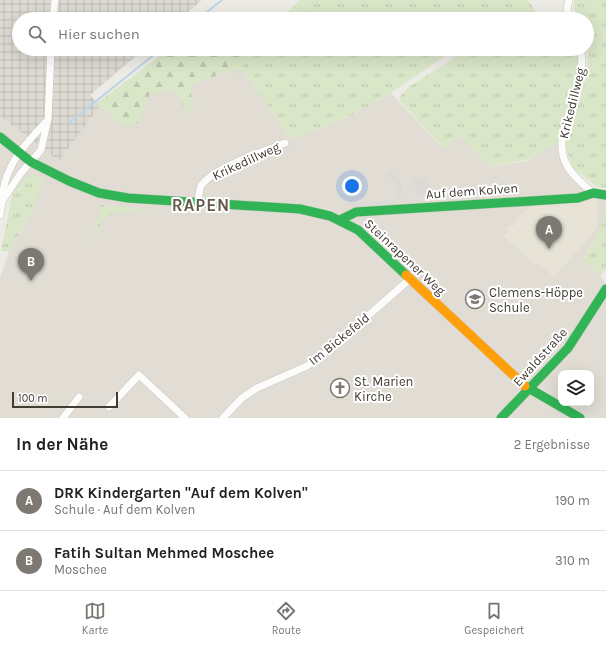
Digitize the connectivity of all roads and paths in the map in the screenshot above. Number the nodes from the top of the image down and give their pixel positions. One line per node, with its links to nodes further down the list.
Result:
1 (55, 0): 3 (street)
2 (569, 0): 4 (street)
3 (54, 12)
4 (568, 12)
5 (51, 56): 7 (street)
6 (581, 56): 12 (street, Krikedillweg)
7 (48, 119): 10 (street); 11 (street)
8 (0, 137): 10 (street, Steinrapener Weg)
9 (285, 143): 15 (street, Krikedillweg)
10 (20, 152): 11 (street, Steinrapener Weg); 14 (street)
11 (31, 162): 14 (street); 15 (street, Steinrapener Weg)
12 (593, 193): 13 (street, Auf dem Kolven); 17 (street, Auf dem Kolven)
13 (606, 195)
14 (2, 201): 16 (street)
15 (198, 201): 17 (street, Steinrapener Weg)
16 (0, 216)
17 (340, 220): 18 (street, Steinrapener Weg)
18 (410, 279): 20 (street, Steinrapener Weg); 25 (street, Im Bickefeld)
19 (606, 289): 20 (street, Ewaldstraße)
20 (528, 389): 26 (street, Ewaldstraße); 27 (street, Steinrapener Weg)
21 (79, 397): 23 (street)
22 (109, 406): 24 (street)
23 (63, 418)
24 (185, 418)
25 (223, 418)
26 (501, 418)
27 (580, 418)

